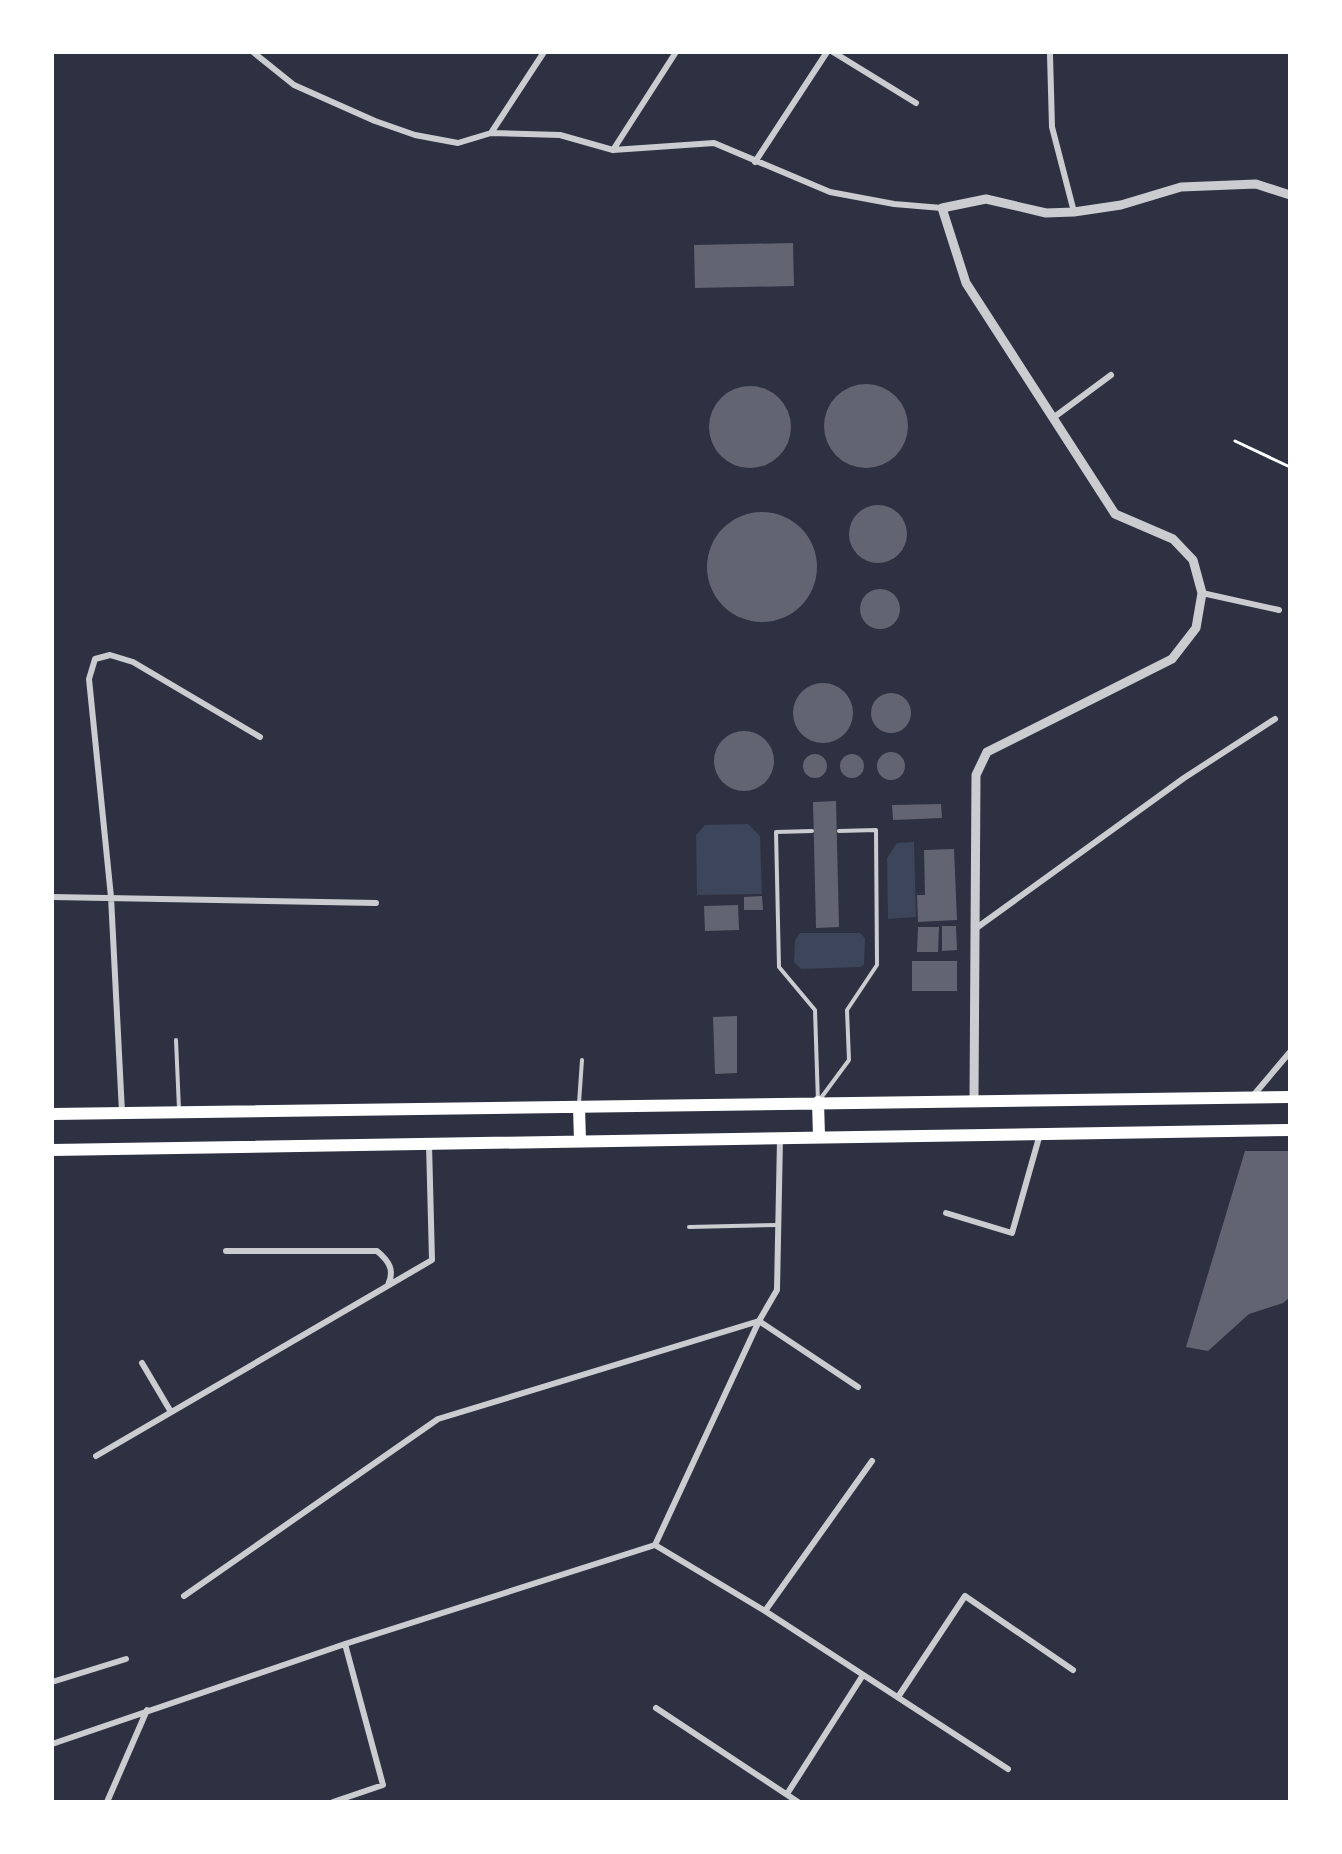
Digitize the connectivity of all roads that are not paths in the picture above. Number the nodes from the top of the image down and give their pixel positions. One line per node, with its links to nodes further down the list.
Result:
1 (253, 52): 8 (street)
2 (544, 52): 8 (street)
3 (676, 52): 9 (street)
4 (827, 52): 10 (street)
5 (833, 52): 7 (street)
6 (1050, 56): 13 (street)
7 (916, 103)
8 (491, 133): 9 (street)
9 (613, 150): 10 (street)
10 (755, 162): 12 (street)
11 (1290, 195): 13 (street)
12 (942, 208): 13 (street); 15 (street)
13 (1074, 212)
14 (1111, 375): 15 (street)
15 (1053, 418): 16 (street)
16 (1202, 593): 17 (street); 25 (street)
17 (1279, 610)
18 (1275, 719): 25 (street)
19 (260, 737): 23 (street)
20 (812, 831): 32 (lane)
21 (839, 831): 32 (lane)
22 (52, 897): 23 (street)
23 (111, 897): 24 (street); 34 (street)
24 (376, 903)
25 (975, 929): 31 (street)
26 (176, 1040): 35 (lane)
27 (1290, 1052): 29 (street)
28 (582, 1060): 33 (lane)
29 (1251, 1097): 30 (main road); 31 (main road)
30 (1290, 1097)
31 (974, 1100): 32 (main road)
32 (818, 1102): 33 (main road); 39 (main road)
33 (579, 1107): 35 (main road); 41 (main road)
34 (122, 1113): 35 (main road); 36 (main road)
35 (180, 1113)
36 (52, 1114)
37 (1290, 1130): 38 (main road)
38 (1040, 1133): 39 (main road); 44 (street)
39 (819, 1136): 40 (main road)
40 (780, 1137): 41 (main road); 45 (street)
41 (580, 1142): 42 (main road)
42 (429, 1144): 43 (main road); 48 (street)
43 (52, 1150)
44 (946, 1213)
45 (779, 1225): 46 (lane); 49 (street)
46 (689, 1227)
47 (226, 1251): 48 (street)
48 (388, 1287): 52 (street)
49 (759, 1321): 51 (street); 55 (street); 56 (street)
50 (142, 1363): 52 (street)
51 (858, 1387)
52 (171, 1412): 53 (street)
53 (96, 1456)
54 (872, 1461): 57 (street)
55 (655, 1545): 57 (street); 58 (street)
56 (184, 1596)
57 (765, 1611): 61 (street)
58 (345, 1644): 65 (street); 70 (street)
59 (126, 1659): 62 (street)
60 (1073, 1670): 63 (street)
61 (863, 1675): 63 (street); 68 (street)
62 (52, 1682)
63 (898, 1697): 67 (street)
64 (656, 1708): 68 (street)
65 (147, 1710): 66 (street); 69 (street)
66 (52, 1744)
67 (1008, 1769)
68 (786, 1794): 71 (street)
69 (107, 1802)
70 (333, 1802)
71 (798, 1802)

